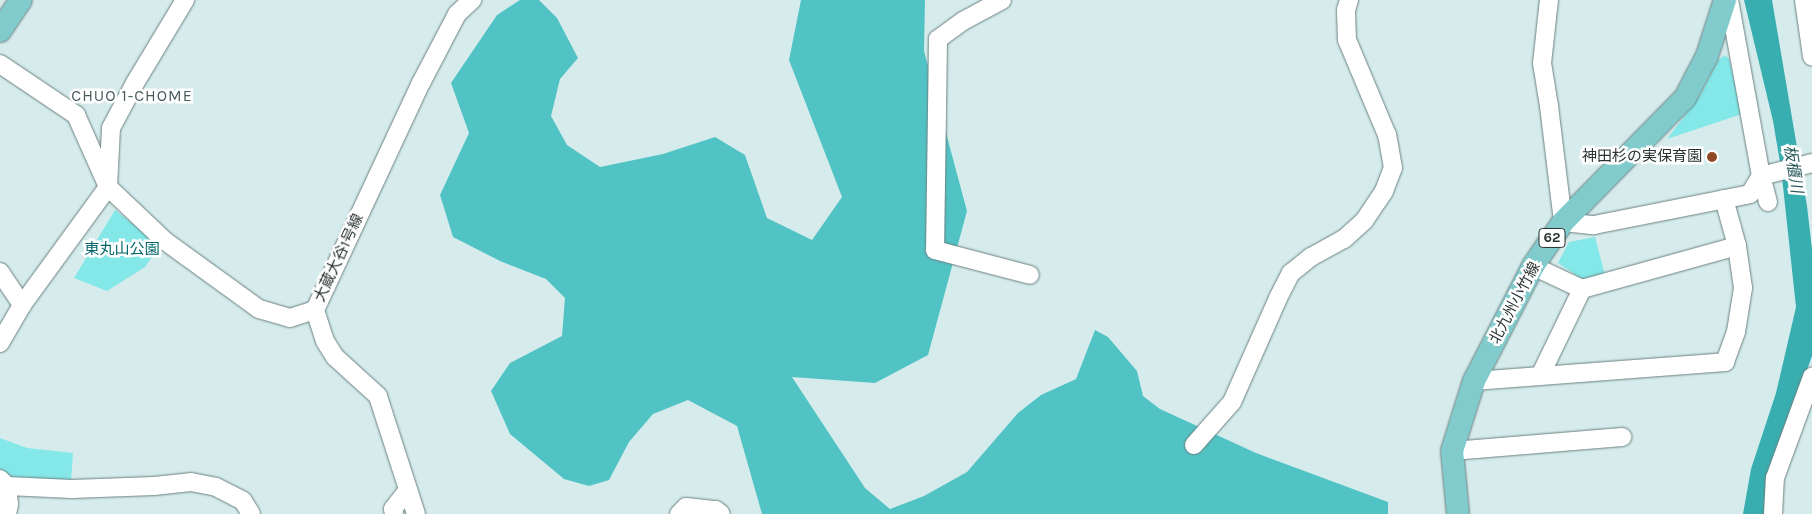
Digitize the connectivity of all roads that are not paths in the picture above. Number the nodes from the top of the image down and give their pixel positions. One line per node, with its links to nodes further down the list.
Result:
1 (21, 0): 10 (main road)
2 (185, 0): 15 (street)
3 (472, 0): 25 (street, 大蔵大谷1号線)
4 (1002, 0): 22 (street)
5 (1349, 0): 31 (street)
6 (1549, 0): 18 (street)
7 (1724, 0): 18 (main road, 北九州小竹線 / 62)
8 (1729, 0): 14 (street)
9 (1804, 0): 11 (street)
10 (0, 31)
11 (1812, 56)
12 (0, 64): 15 (street)
13 (1810, 163): 14 (street)
14 (1765, 174): 16 (street); 17 (street)
15 (108, 187): 24 (street); 25 (street)
16 (1724, 199): 18 (street); 19 (street)
17 (1768, 202)
18 (1563, 222): 20 (main road, 北九州小竹線 / 62)
19 (1737, 246): 23 (street); 27 (street)
20 (1533, 266): 23 (street); 29 (main road, 北九州小竹線 / 62)
21 (0, 272): 24 (street)
22 (1030, 275)
23 (1582, 289): 27 (street)
24 (22, 305): 26 (street)
25 (315, 310): 34 (street, 大蔵大谷1号線)
26 (0, 343)
27 (1540, 376): 29 (street)
28 (1812, 377): 42 (street)
29 (1474, 381): 32 (main road, 北九州小竹線 / 62)
30 (1622, 437): 32 (street)
31 (1194, 445)
32 (1452, 451): 41 (main road, 北九州小竹線 / 62)
33 (3, 483): 35 (street); 36 (street)
34 (408, 490): 37 (street); 38 (street, 大蔵大谷1号線)
35 (6, 514)
36 (251, 514)
37 (394, 514)
38 (416, 514)
39 (679, 514): 40 (street)
40 (721, 514)
41 (1458, 514)
42 (1773, 514)

